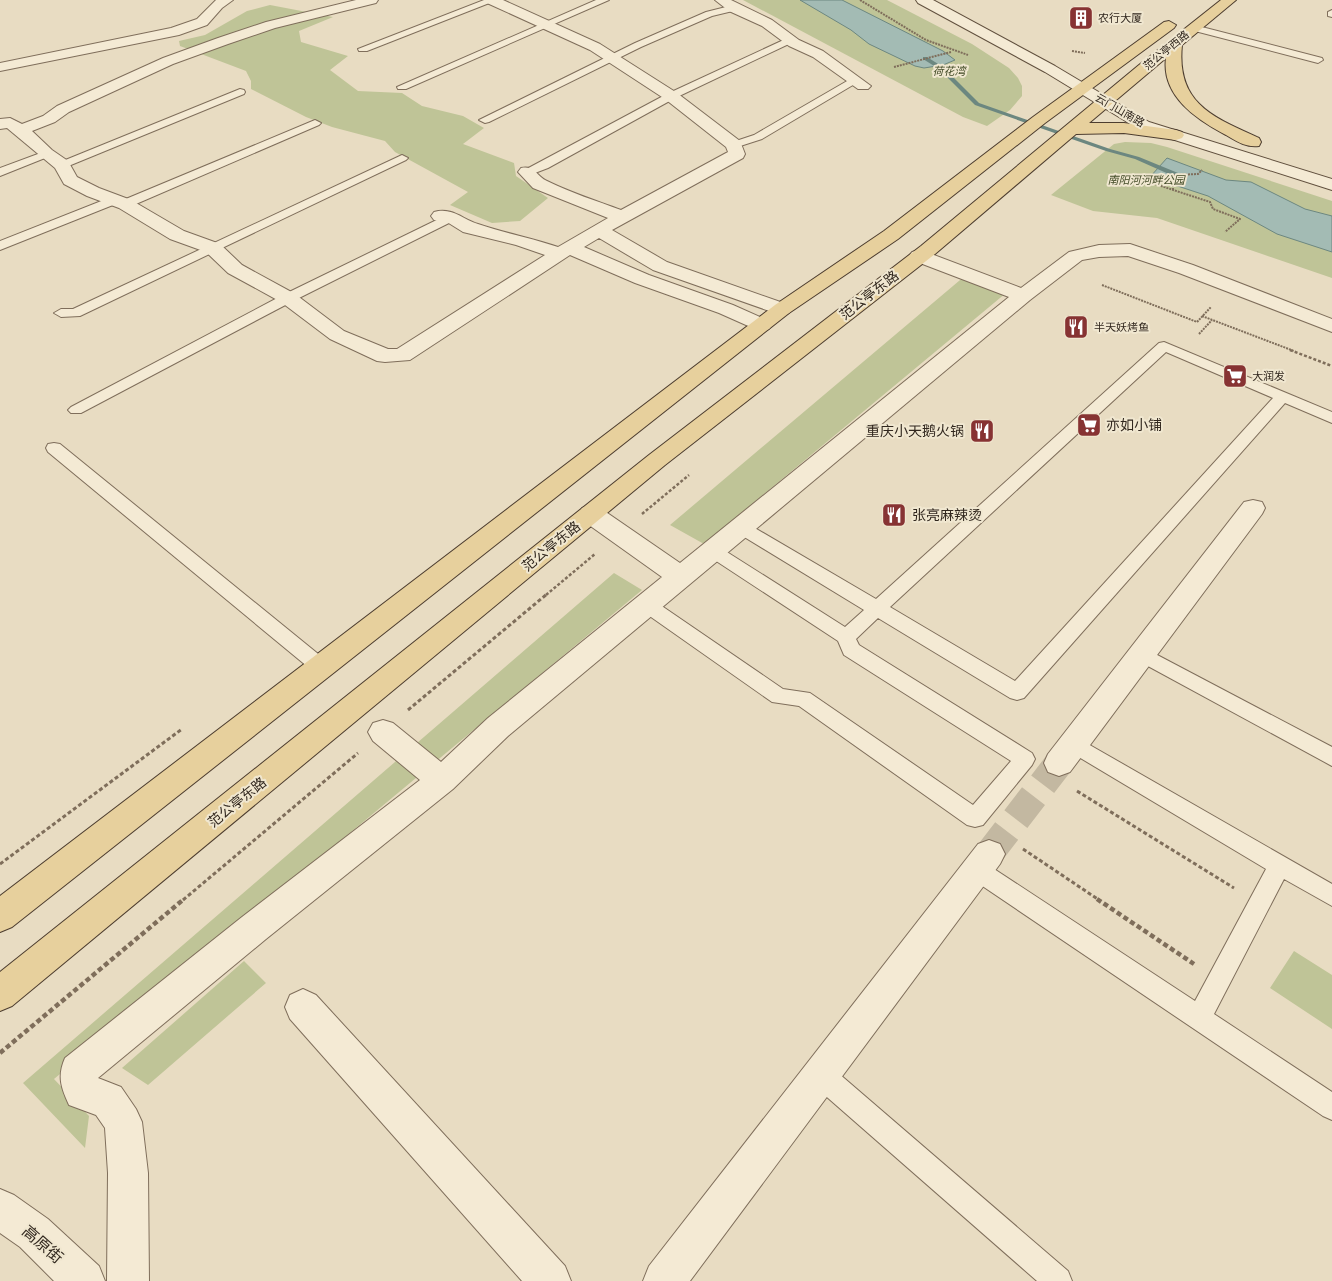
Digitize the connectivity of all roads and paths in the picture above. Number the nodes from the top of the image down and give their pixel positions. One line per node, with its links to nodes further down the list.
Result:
1 (226, 0): 19 (street)
2 (371, 0): 34 (street)
3 (492, 0): 10 (street); 14 (lane)
4 (604, 0): 10 (lane)
5 (860, 0): 15 (path)
6 (923, 0): 25 (street, 云门山南路)
7 (1229, 0): 11 (main road, 范公亭西路)
8 (728, 4): 12 (street); 17 (lane)
9 (1179, 17): 22 (main road, 范公亭西路)
10 (549, 25): 17 (street); 24 (lane)
11 (1194, 28): 13 (main road, 范公亭西路); 18 (lane)
12 (790, 40): 23 (street); 28 (lane)
13 (1175, 44): 27 (main road, 范公亭西路); 37 (main road)
14 (363, 50)
15 (951, 52): 16 (path); 20 (path)
16 (974, 56)
17 (613, 58): 28 (street); 30 (lane)
18 (1318, 60)
19 (0, 67)
20 (894, 67)
21 (1081, 68): 22 (street, 云门山南路)
22 (1098, 77): 25 (main road, 范公亭西路); 27 (street, 云门山南路)
23 (858, 83): 38 (lane)
24 (402, 87)
25 (1082, 88): 29 (street, 云门山南路); 62 (main road)
26 (240, 92): 42 (lane)
27 (1126, 93): 29 (main road, 范公亭西路)
28 (671, 96): 38 (street); 45 (lane)
29 (1104, 102): 35 (main road, 范公亭东路); 36 (street, 云门山南路)
30 (486, 120)
31 (1189, 122): 37 (street)
32 (0, 124): 34 (street)
33 (315, 124): 49 (lane)
34 (21, 130): 40 (street)
35 (1072, 130): 36 (main road); 57 (main road, 范公亭东路)
36 (1176, 135): 47 (street, 云门山南路)
37 (1253, 142): 39 (street)
38 (734, 145): 51 (street)
39 (1269, 147)
40 (46, 154): 42 (street); 44 (lane)
41 (402, 158): 55 (lane)
42 (62, 165): 49 (street)
43 (1207, 166): 48 (path)
44 (0, 172)
45 (527, 172): 51 (street)
46 (1155, 184): 48 (path)
47 (1332, 184)
48 (1173, 190): 53 (path)
49 (120, 202): 54 (lane); 55 (street)
50 (446, 216): 56 (street); 60 (lane)
51 (622, 217): 52 (street)
52 (599, 230): 56 (street); 62 (street)
53 (1225, 232)
54 (0, 246)
55 (213, 248): 60 (street); 63 (lane)
56 (564, 251): 60 (street); 66 (street)
57 (923, 253): 59 (street); 76 (main road, 范公亭东路)
58 (1102, 285): 64 (path)
59 (1023, 296): 67 (street); 77 (street)
60 (288, 298): 71 (lane)
61 (1216, 301): 64 (path)
62 (782, 309): 66 (main road)
63 (61, 313)
64 (1202, 316): 65 (path)
65 (1212, 320): 68 (path); 69 (path)
66 (762, 325): 85 (main road)
67 (1332, 326)
68 (1197, 336)
69 (1332, 366)
70 (1282, 397): 72 (lane); 82 (lane); 82 (lane)
71 (76, 410)
72 (1332, 418)
73 (54, 448): 85 (lane)
74 (694, 471): 78 (path)
75 (1253, 508): 84 (street)
76 (590, 514): 78 (street); 98 (main road, 范公亭东路)
77 (742, 528): 79 (street); 82 (lane)
78 (619, 534): 80 (street); 86 (path)
79 (713, 551): 80 (street); 83 (lane)
80 (680, 576): 81 (street)
81 (647, 605): 89 (street); 91 (lane)
82 (878, 609): 83 (lane)
83 (846, 637): 91 (lane)
84 (1142, 654): 87 (street); 88 (lane)
85 (321, 667): 96 (main road)
86 (383, 732): 89 (street); 101 (path)
87 (1067, 754): 93 (lane)
88 (1332, 757)
89 (442, 780): 106 (street)
90 (1075, 790): 95 (path)
91 (975, 818): 97 (path)
92 (983, 862): 100 (lane); 102 (street)
93 (1280, 865): 94 (lane); 95 (lane)
94 (1332, 896)
95 (1260, 904): 100 (lane)
96 (0, 916)
97 (1199, 967)
98 (0, 994)
99 (303, 1007): 107 (street)
100 (1199, 1018): 103 (lane)
101 (0, 1053)
102 (821, 1075): 108 (street); 109 (lane)
103 (1332, 1107)
104 (0, 1209): 105 (street, 高原街)
105 (84, 1281)
106 (128, 1281)
107 (550, 1281)
108 (664, 1281)
109 (1058, 1281)

